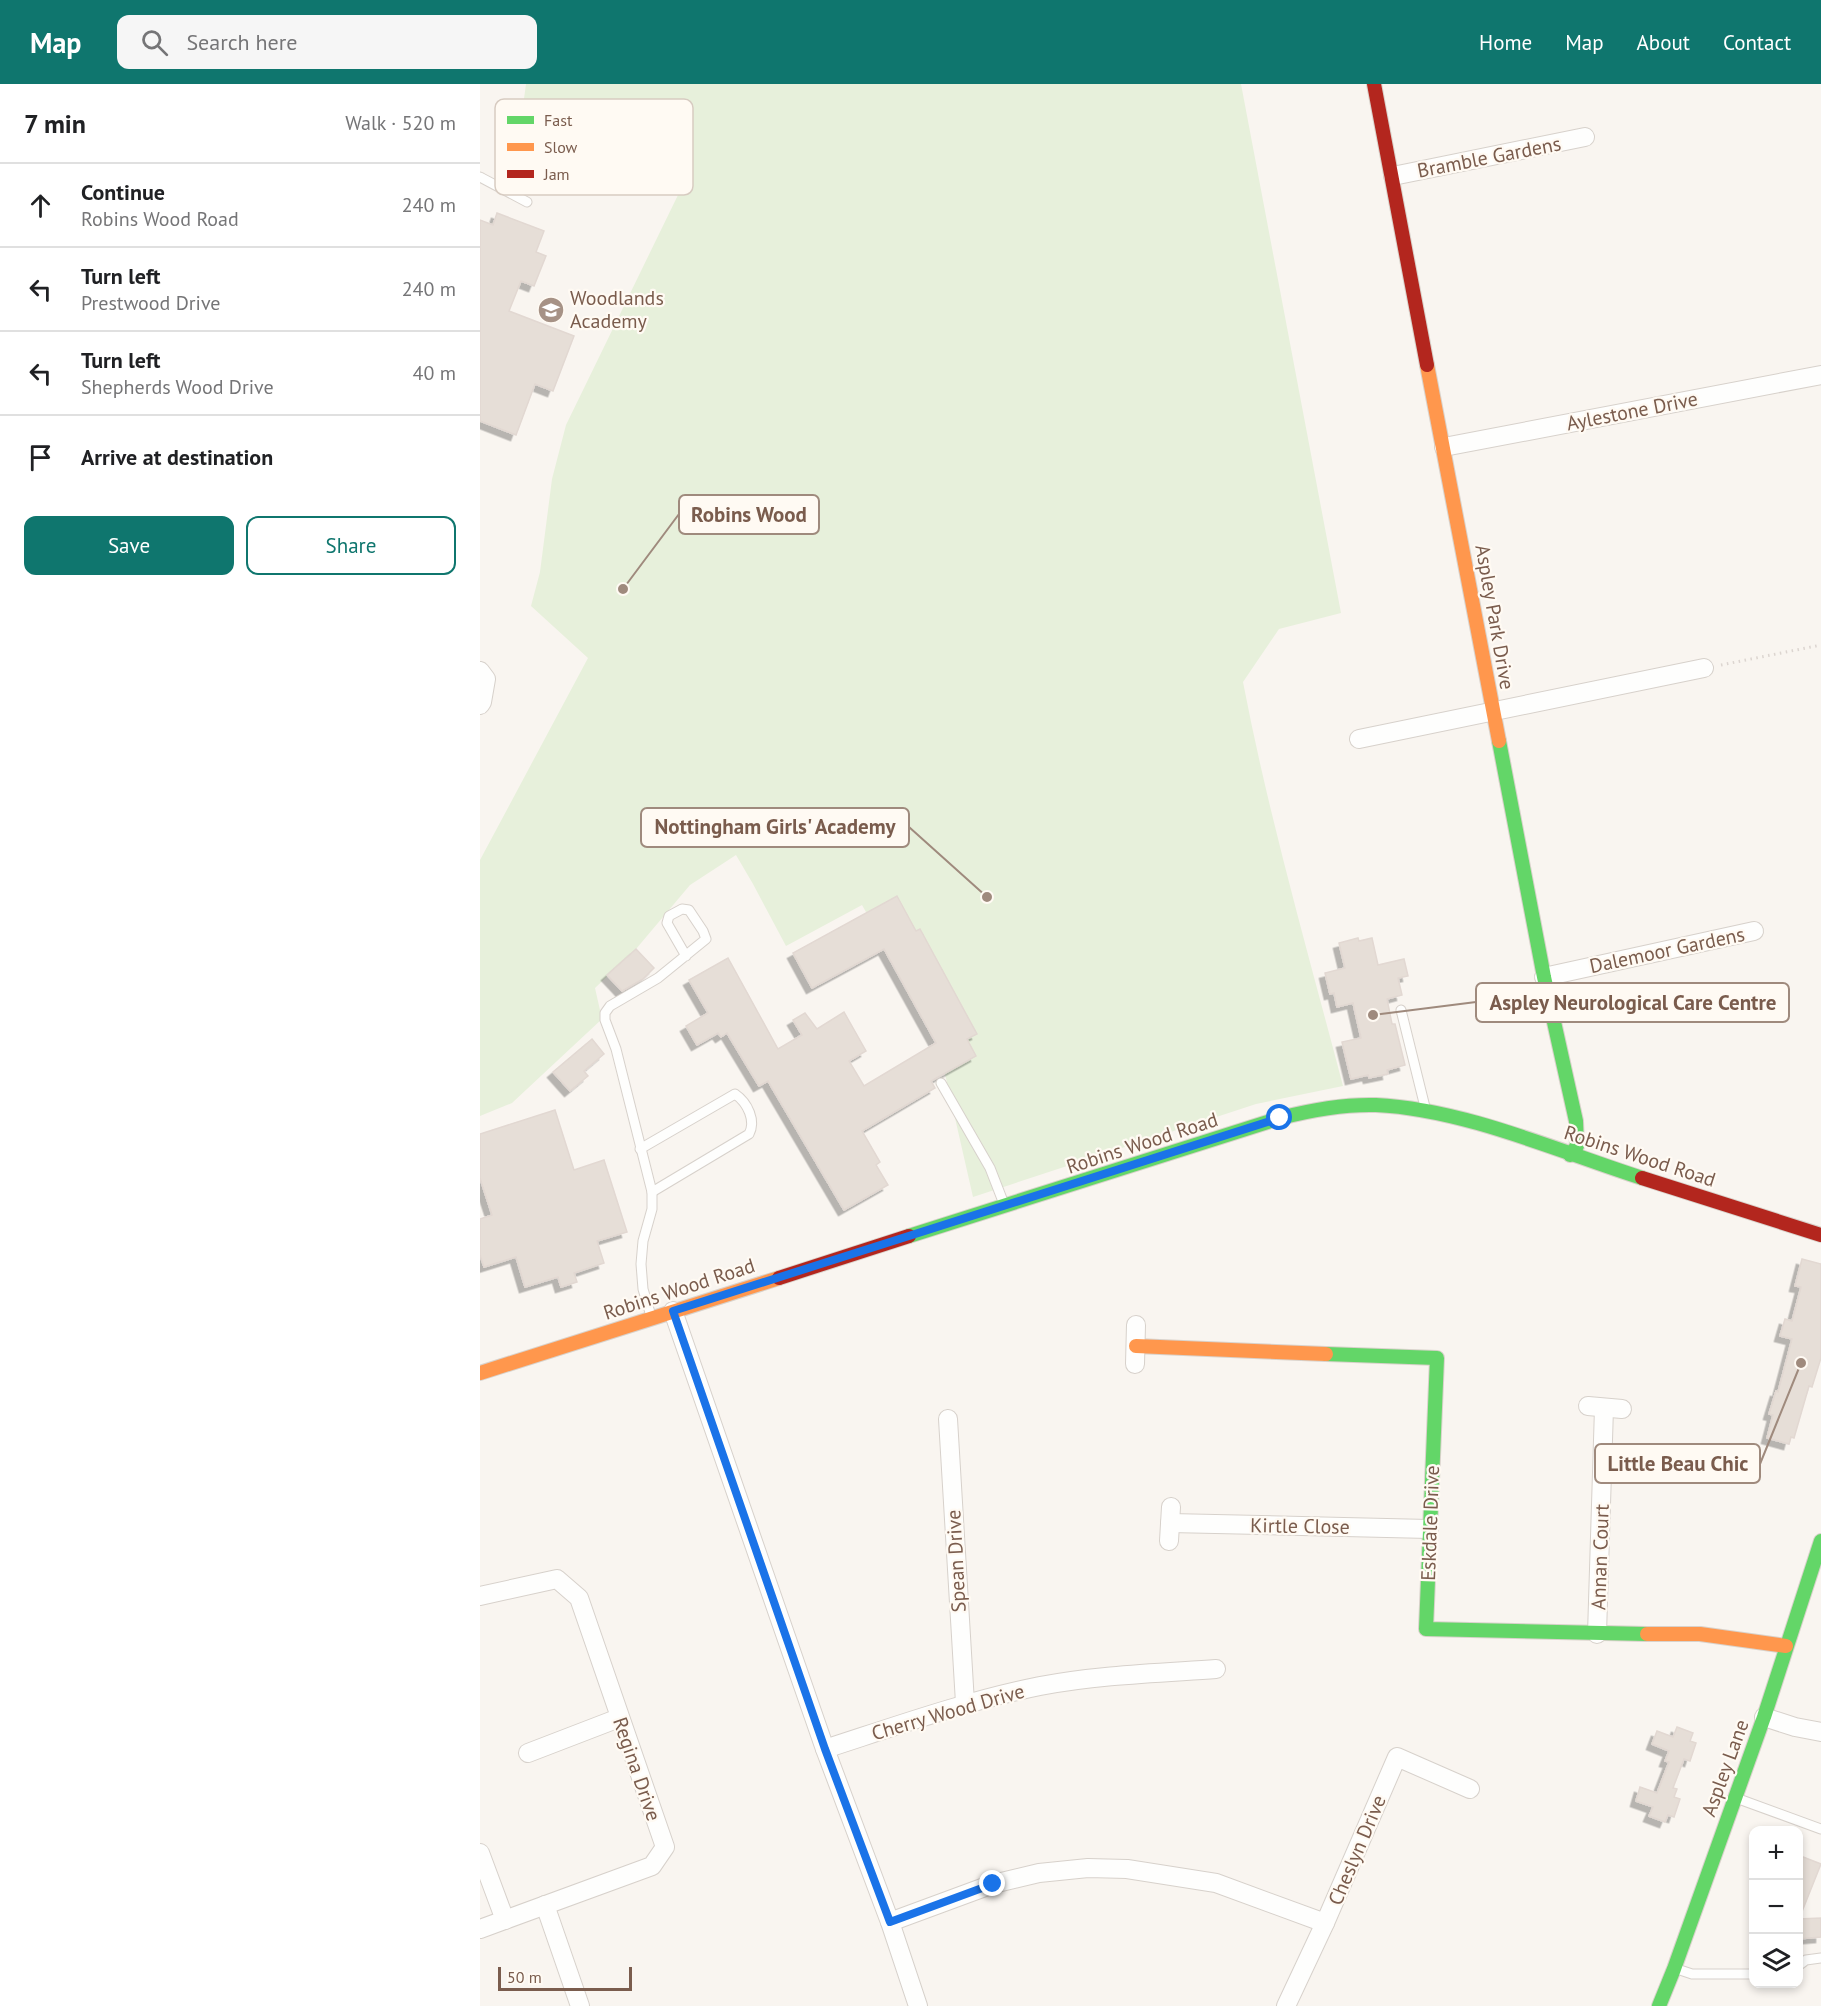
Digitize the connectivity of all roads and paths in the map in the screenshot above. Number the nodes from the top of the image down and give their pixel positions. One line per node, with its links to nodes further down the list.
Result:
1 (1374, 84): 3 (street, Aspley Park Drive)
2 (1585, 137): 3 (street, Bramble Gardens)
3 (1393, 176): 9 (street, Aspley Park Drive)
4 (480, 177): 5 (lane)
5 (495, 185)
6 (514, 195): 7 (lane)
7 (527, 202)
8 (1821, 375): 9 (street, Aylestone Drive)
9 (1444, 447): 14 (street, Aspley Park Drive)
10 (1821, 645): 11 (path)
11 (1704, 668): 14 (street)
12 (480, 670): 13 (street)
13 (480, 705)
14 (1493, 710): 15 (street); 18 (street, Aspley Park Drive)
15 (1359, 739)
16 (1754, 931): 18 (street, Dalemoor Gardens)
17 (686, 956): 17 (lane); 22 (lane)
18 (1544, 977): 23 (street, Aspley Park Drive)
19 (1401, 1010): 21 (lane)
20 (940, 1083): 25 (lane)
21 (1425, 1110): 23 (street, Robins Wood Road); 25 (street, Robins Wood Road)
22 (640, 1149): 24 (lane); 24 (lane)
23 (1570, 1155): 26 (street, Robins Wood Road)
24 (652, 1192): 28 (lane)
25 (1004, 1207): 27 (street, Robins Wood Road)
26 (1821, 1235)
27 (673, 1311): 28 (street, Robins Wood Road); 45 (street)
28 (652, 1319): 31 (street, Robins Wood Road)
29 (1136, 1325): 30 (street, Eskdale Drive)
30 (1135, 1355): 35 (street, Eskdale Drive)
31 (480, 1373)
32 (1605, 1408): 38 (street, Annan Court)
33 (948, 1419): 41 (street, Spean Drive)
34 (1170, 1524): 35 (street, Kirtle Close)
35 (1429, 1529): 38 (street, Eskdale Drive)
36 (1821, 1540): 39 (street, Aspley Lane)
37 (480, 1596): 43 (street, Regina Drive)
38 (1598, 1634): 39 (street, Eskdale Drive)
39 (1786, 1646): 42 (street, Aspley Lane)
40 (1216, 1669): 41 (street, Cherry Wood Drive)
41 (965, 1703): 45 (street, Cherry Wood Drive)
42 (1764, 1717): 44 (street); 48 (street, Aspley Lane)
43 (619, 1718): 46 (street); 51 (street, Regina Drive)
44 (1821, 1732)
45 (825, 1749): 53 (street)
46 (528, 1753)
47 (1466, 1781): 54 (street, Cheslyn Drive)
48 (1735, 1798): 49 (lane); 58 (street, Aspley Lane)
49 (1821, 1829)
50 (480, 1853): 52 (street)
51 (545, 1905): 52 (street, Regina Drive); 60 (street)
52 (505, 1920): 55 (street, Regina Drive)
53 (890, 1922): 54 (street); 61 (street)
54 (1325, 1923): 62 (street, Cheslyn Drive)
55 (480, 1929)
56 (1821, 1958): 57 (lane)
57 (1803, 1962)
58 (1674, 1969): 59 (lane); 63 (street, Aspley Lane)
59 (1749, 1974)
60 (580, 2006)
61 (918, 2006)
62 (1286, 2006)
63 (1659, 2006)

